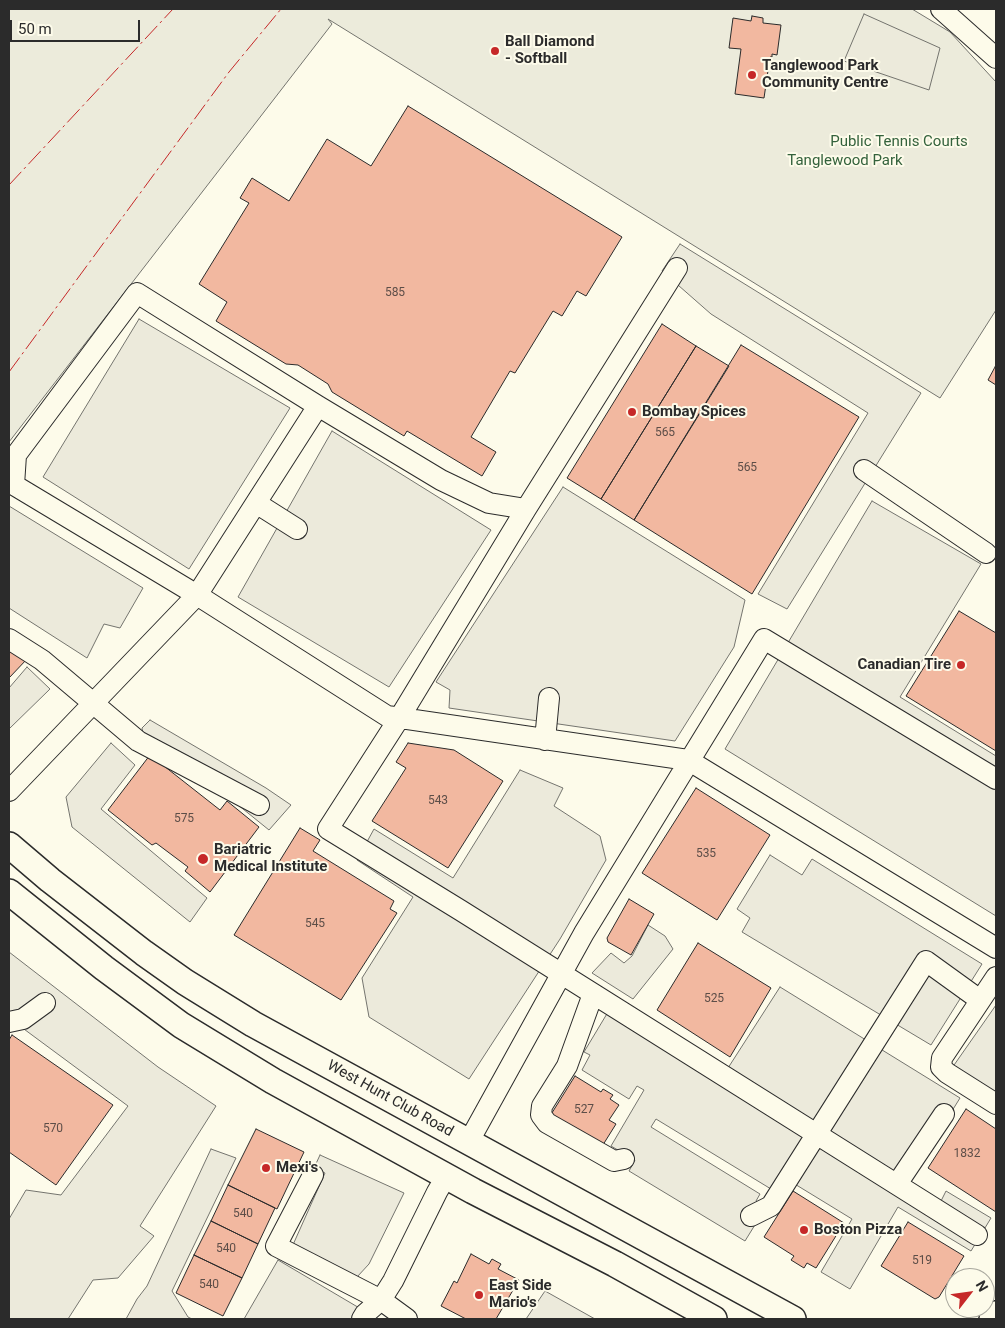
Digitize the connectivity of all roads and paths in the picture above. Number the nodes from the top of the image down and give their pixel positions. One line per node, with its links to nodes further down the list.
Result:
1 (941, 9): 2 (street)
2 (996, 58)
3 (677, 268): 7 (street)
4 (318, 406): 6 (street); 7 (street); 10 (street)
5 (864, 470): 9 (street)
6 (256, 503): 8 (street); 10 (street)
7 (526, 508): 14 (street)
8 (297, 529)
9 (986, 553)
10 (197, 595): 13 (street); 14 (street)
11 (9, 639): 13 (street)
12 (549, 698): 15 (street)
13 (94, 703): 18 (street); 19 (street)
14 (400, 717): 15 (street); 23 (street)
15 (544, 740): 16 (street)
16 (688, 760): 17 (street); 22 (street); 23 (street)
17 (996, 779)
18 (9, 791)
19 (259, 806)
20 (9, 845): 32 (main road, West Hunt Club Road)
21 (9, 892): 35 (main road)
22 (996, 948)
23 (561, 973): 25 (street); 32 (street)
24 (996, 977): 26 (street)
25 (593, 994): 31 (street); 33 (street)
26 (980, 1000): 29 (street); 31 (street)
27 (45, 1003): 28 (street)
28 (9, 1022)
29 (996, 1104)
30 (944, 1114): 36 (street)
31 (816, 1134): 36 (street); 37 (street)
32 (468, 1143): 35 (main road); 44 (main road, West Hunt Club Road)
33 (624, 1159)
34 (314, 1175): 39 (street)
35 (447, 1175): 39 (street); 43 (main road)
36 (897, 1184): 38 (street)
37 (751, 1216)
38 (977, 1234)
39 (381, 1300): 41 (street); 42 (street)
40 (996, 1314): 45 (main road)
41 (362, 1319)
42 (407, 1319)
43 (714, 1319)
44 (793, 1319)
45 (992, 1319)

